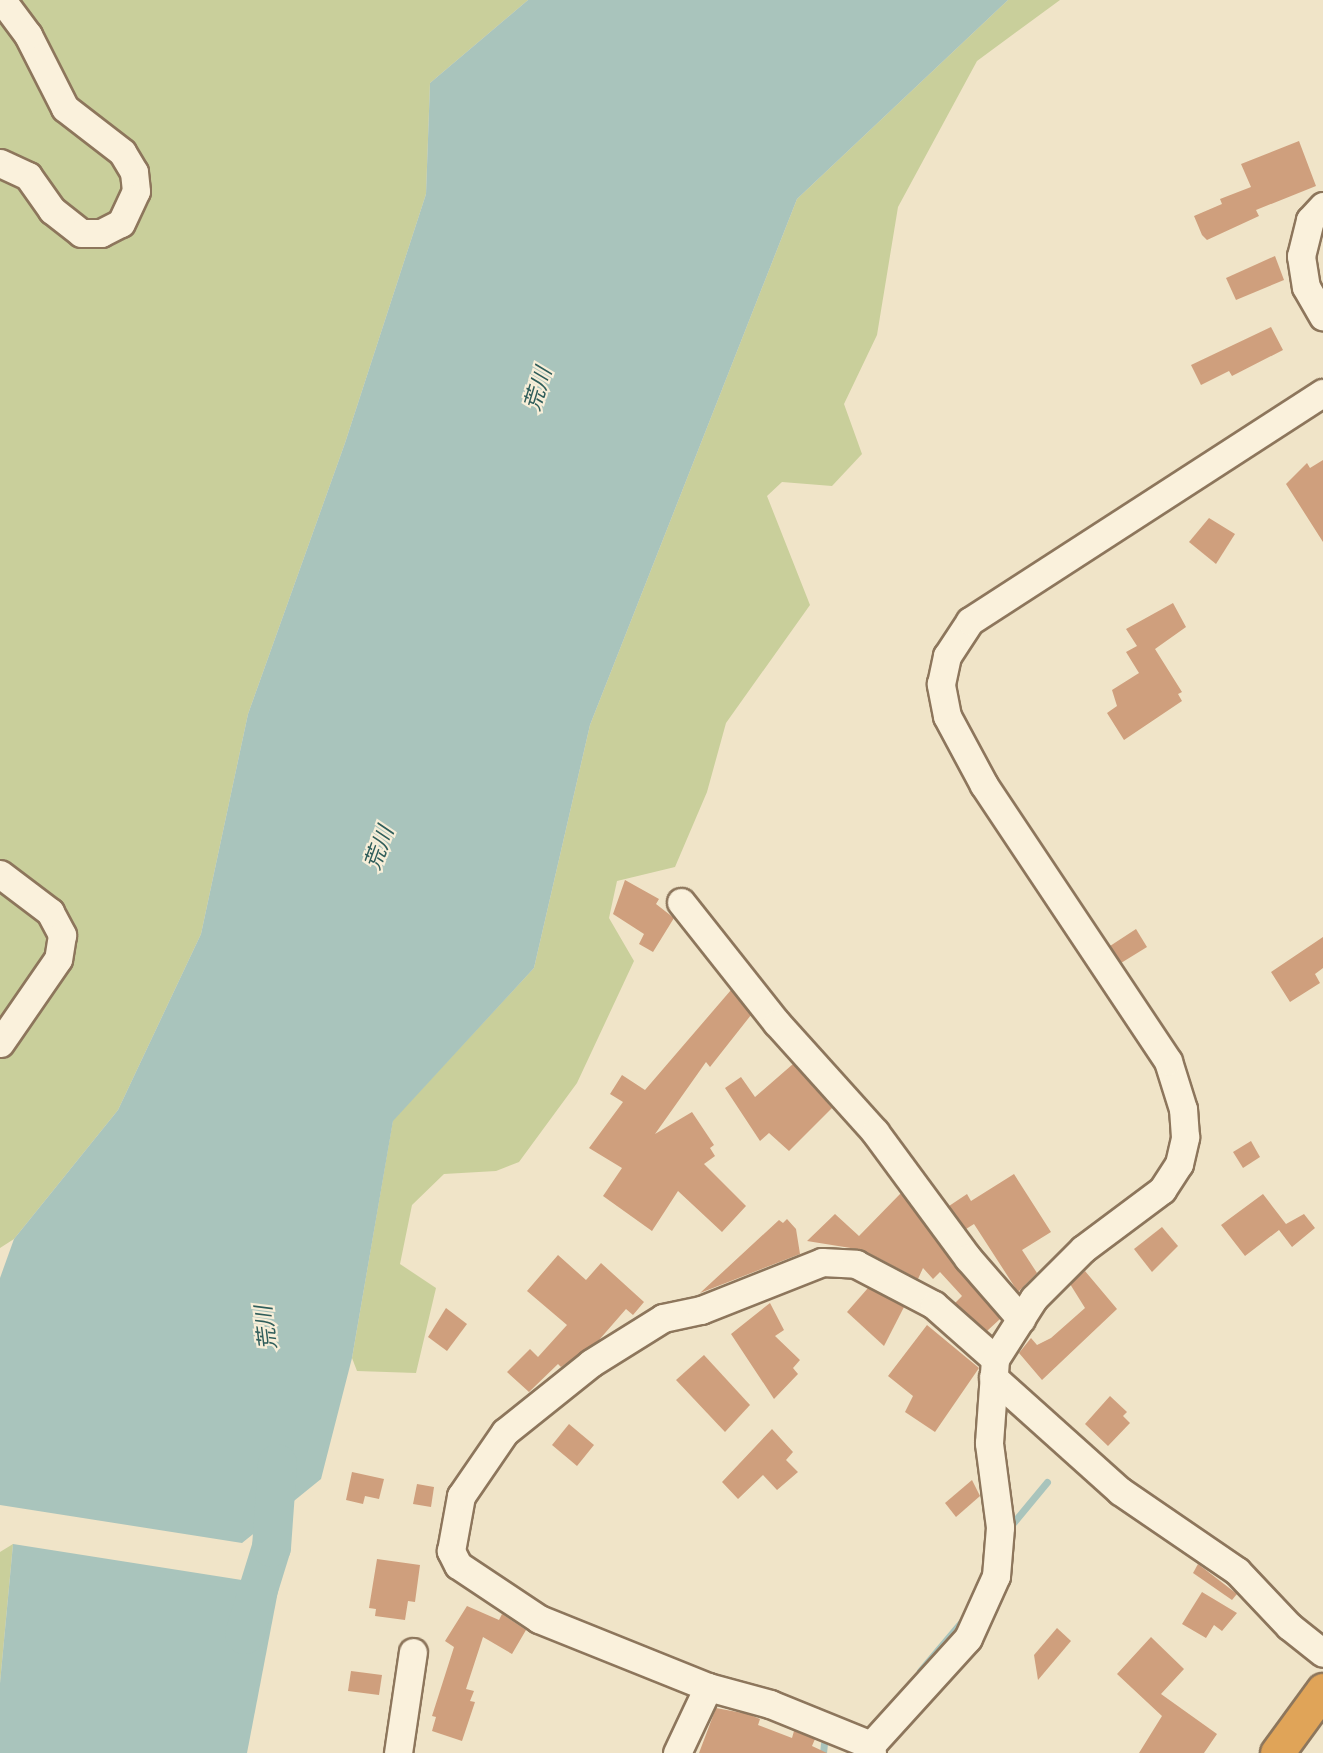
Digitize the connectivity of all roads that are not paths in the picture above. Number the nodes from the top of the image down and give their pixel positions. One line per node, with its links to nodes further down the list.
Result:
1 (2, 0): 2 (street)
2 (0, 163)
3 (1323, 206): 4 (street)
4 (1323, 316)
5 (1323, 393): 9 (street)
6 (0, 874): 8 (street)
7 (681, 902): 9 (street)
8 (0, 1042)
9 (1021, 1319): 10 (street)
10 (994, 1368): 12 (street); 13 (street); 15 (street)
11 (413, 1652): 16 (street)
12 (1323, 1653)
13 (708, 1687): 15 (street); 17 (street)
14 (1323, 1690): 18 (highway)
15 (872, 1749)
16 (398, 1753)
17 (677, 1753)
18 (1277, 1753)

